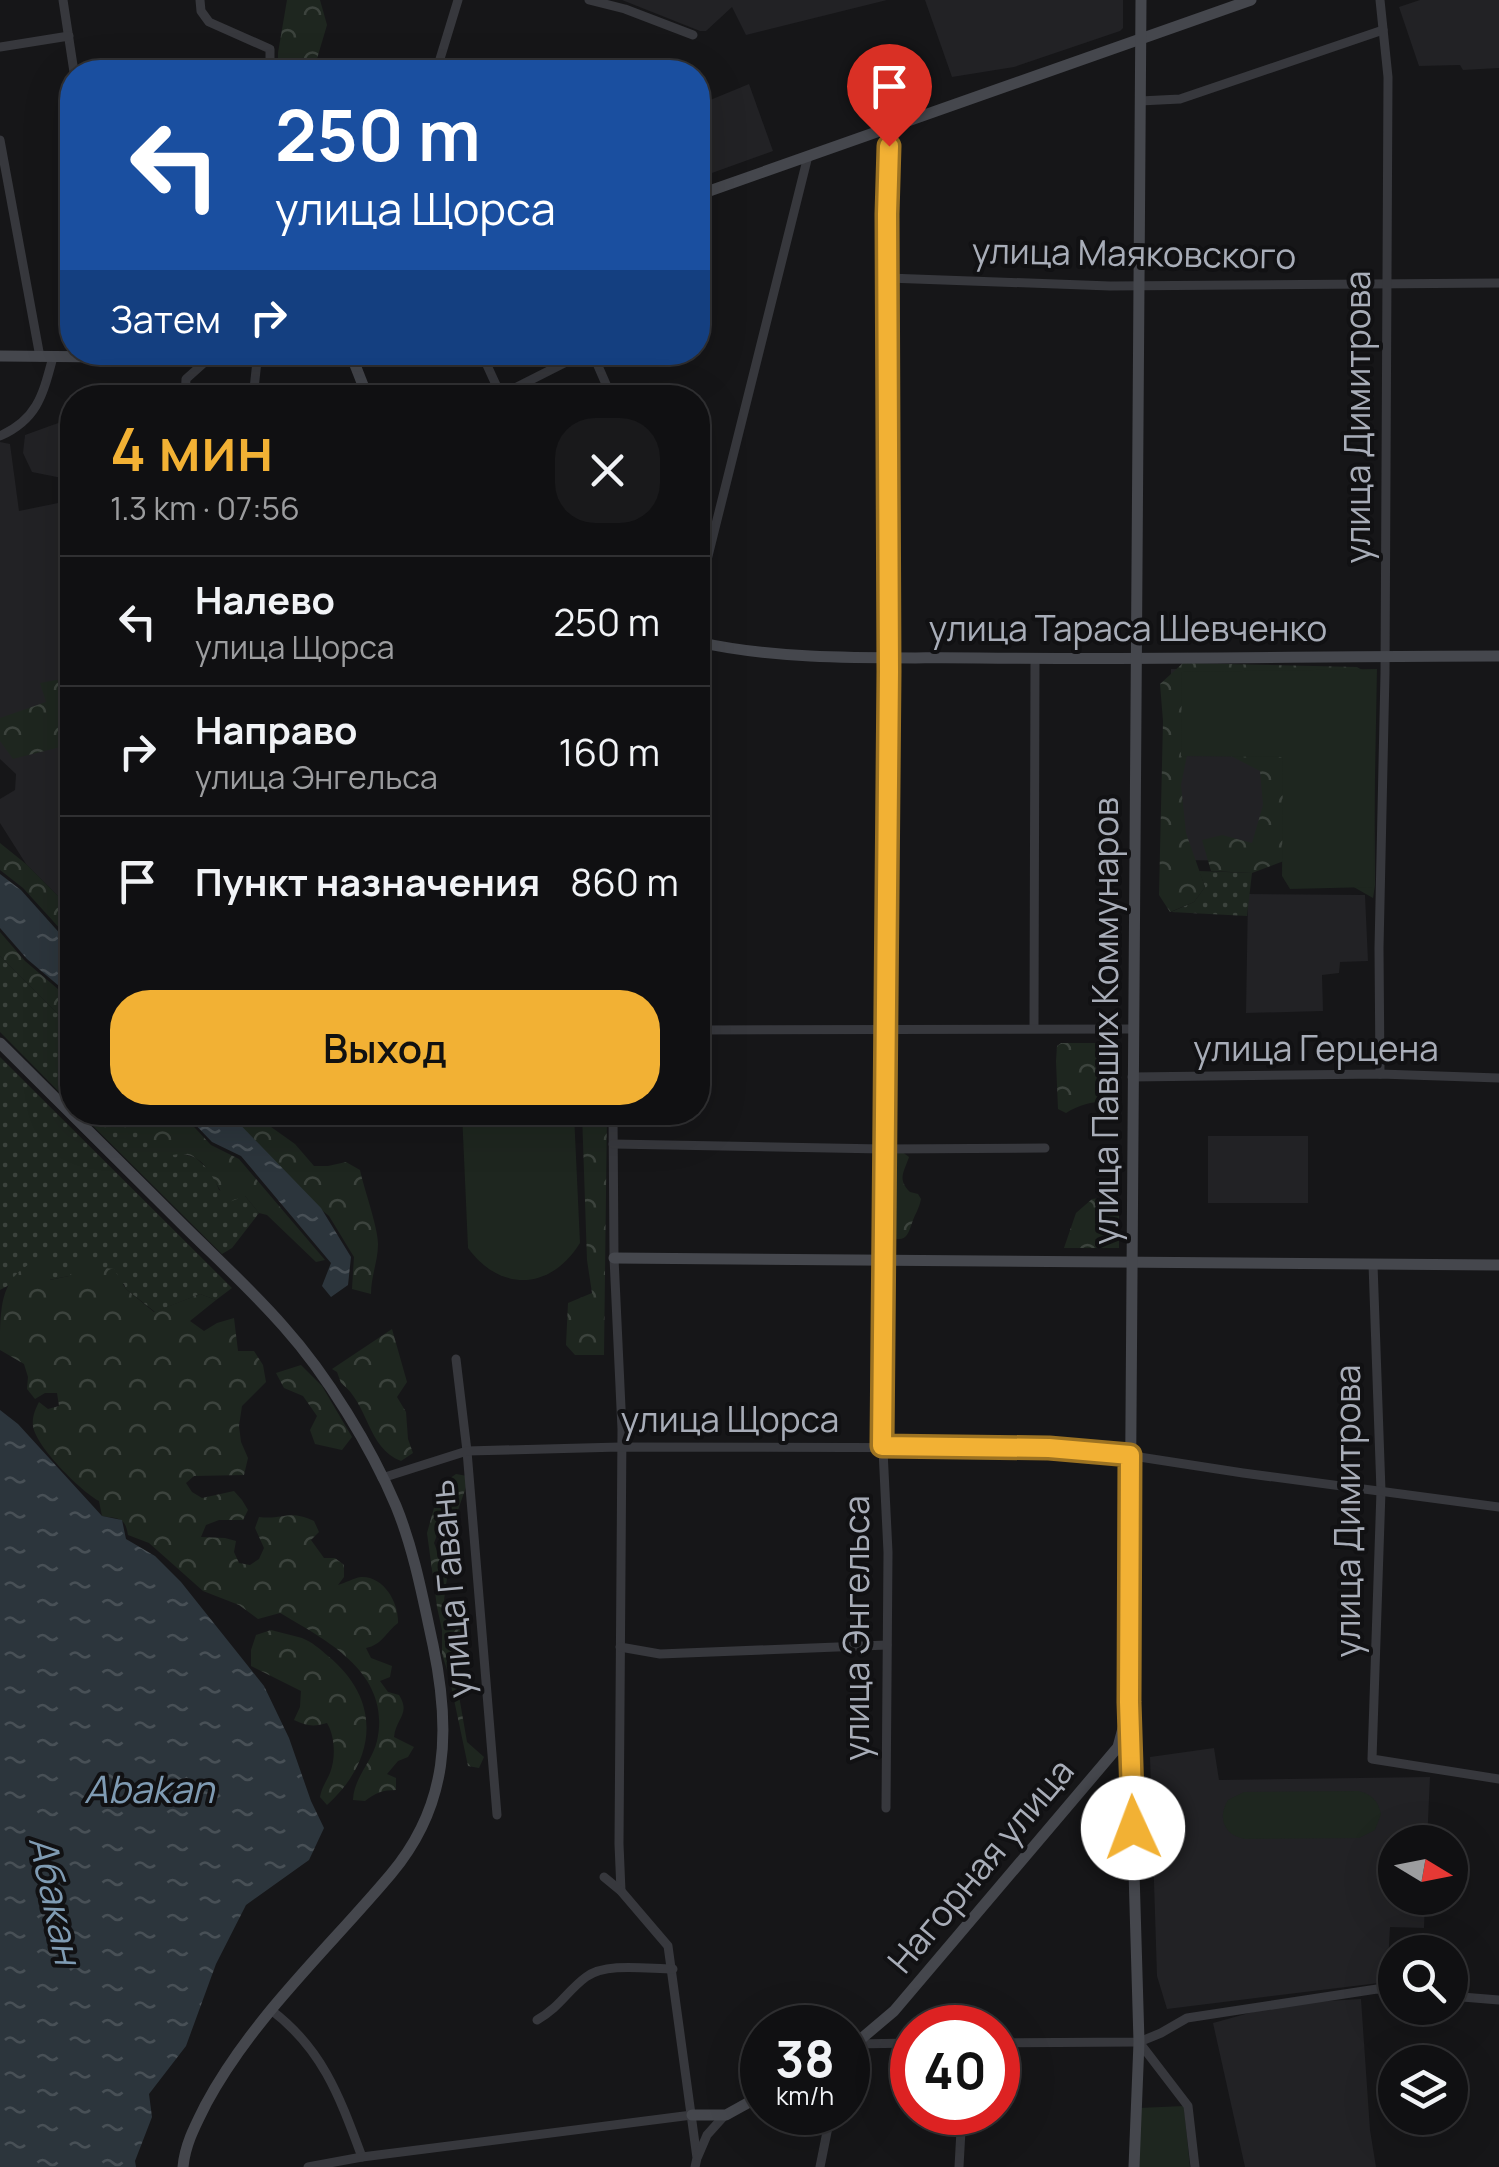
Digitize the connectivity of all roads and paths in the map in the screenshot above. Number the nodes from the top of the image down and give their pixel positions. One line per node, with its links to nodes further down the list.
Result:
1 (62, 0): 10 (street)
2 (200, 0): 14 (street)
3 (458, 0): 15 (street)
4 (589, 0): 9 (street)
5 (1142, 0): 11 (street, улица Павших Коммунаров)
6 (1251, 0): 11 (street)
7 (1380, 0): 8 (street, улица Димитрова)
8 (1383, 30): 16 (street); 23 (street, улица Димитрова)
9 (693, 35)
10 (68, 36): 12 (street); 13 (street)
11 (1140, 39): 16 (street, улица Павших Коммунаров); 17 (street)
12 (0, 47)
13 (72, 60)
14 (270, 60)
15 (440, 60)
16 (1140, 101): 24 (street, улица Павших Коммунаров)
17 (887, 127): 19 (street); 21 (street, улица Энгельса)
18 (0, 140): 26 (street)
19 (808, 156): 20 (street); 34 (street)
20 (710, 191)
21 (888, 278): 24 (street, улица Маяковского); 38 (street, улица Энгельса)
22 (1499, 283): 23 (street, улица Маяковского)
23 (1386, 284): 24 (street, улица Маяковского); 36 (street, улица Димитрова)
24 (1140, 285): 40 (street, улица Павших Коммунаров)
25 (0, 356): 26 (street)
26 (40, 356): 27 (street)
27 (54, 356): 28 (street); 33 (street)
28 (60, 356)
29 (203, 365): 31 (street)
30 (563, 365): 32 (street)
31 (185, 385)
32 (524, 385)
33 (0, 436)
34 (710, 548)
35 (710, 644): 38 (street, улица Тараса Шевченко)
36 (1385, 656): 37 (street, улица Тараса Шевченко); 40 (street, улица Тараса Шевченко); 46 (street, улица Димитрова)
37 (1499, 656)
38 (887, 657): 39 (street, улица Тараса Шевченко); 44 (street, улица Энгельса)
39 (1035, 658): 40 (street, улица Тараса Шевченко); 41 (street)
40 (1136, 658): 42 (street, улица Павших Коммунаров)
41 (1034, 1028): 42 (street); 44 (street)
42 (1133, 1029): 47 (street, улица Павших Коммунаров)
43 (710, 1030): 44 (street)
44 (886, 1030): 53 (street, улица Энгельса)
45 (0, 1042): 49 (street)
46 (1380, 1074): 47 (street, улица Герцена); 48 (street, улица Герцена)
47 (1132, 1077): 57 (street, улица Павших Коммунаров)
48 (1499, 1078)
49 (60, 1102)
50 (83, 1125): 65 (street)
51 (613, 1125): 52 (street)
52 (613, 1144): 53 (street); 55 (street)
53 (883, 1148): 54 (street); 56 (street, улица Энгельса)
54 (1044, 1148)
55 (614, 1258): 56 (street); 62 (street)
56 (884, 1260): 57 (street); 61 (street, улица Энгельса)
57 (1131, 1264): 58 (street); 64 (street, улица Павших Коммунаров)
58 (1374, 1264): 59 (street); 66 (street, улица Димитрова)
59 (1499, 1265)
60 (456, 1359): 63 (street, улица Гавань)
61 (882, 1446): 62 (street, улица Щорса); 64 (street, улица Щорса); 68 (street, улица Энгельса)
62 (620, 1447): 63 (street, улица Щорса); 69 (street)
63 (467, 1451): 65 (street, улица Щорса); 73 (street, улица Гавань)
64 (1130, 1455): 66 (street, улица Щорса); 70 (street, улица Павших Коммунаров)
65 (382, 1478): 80 (street)
66 (1380, 1491): 67 (street, улица Щорса); 71 (street, улица Димитрова)
67 (1499, 1507)
68 (887, 1645): 69 (street); 72 (street, улица Энгельса)
69 (620, 1647): 75 (street)
70 (1129, 1702): 82 (street, Нагорная улица); 83 (street, улица Павших Коммунаров)
71 (1499, 1779)
72 (886, 1808)
73 (497, 1815)
74 (604, 1878): 75 (street)
75 (620, 1891): 76 (street)
76 (673, 1969): 81 (street); 86 (street)
77 (1378, 1990): 83 (street)
78 (1468, 1997): 79 (street)
79 (1499, 2000)
80 (270, 2010): 90 (street); 92 (street)
81 (538, 2020)
82 (870, 2030)
83 (1139, 2042): 84 (street); 96 (street, улица Павших Коммунаров); 97 (street)
84 (1020, 2043)
85 (740, 2107): 87 (street)
86 (692, 2115): 87 (street); 90 (street); 91 (street)
87 (726, 2115): 91 (street)
88 (826, 2135): 94 (street)
89 (961, 2135): 95 (street)
90 (362, 2158): 93 (street)
91 (696, 2163)
92 (183, 2167)
93 (308, 2167)
94 (820, 2167)
95 (959, 2167)
96 (1134, 2167)
97 (1195, 2167)

